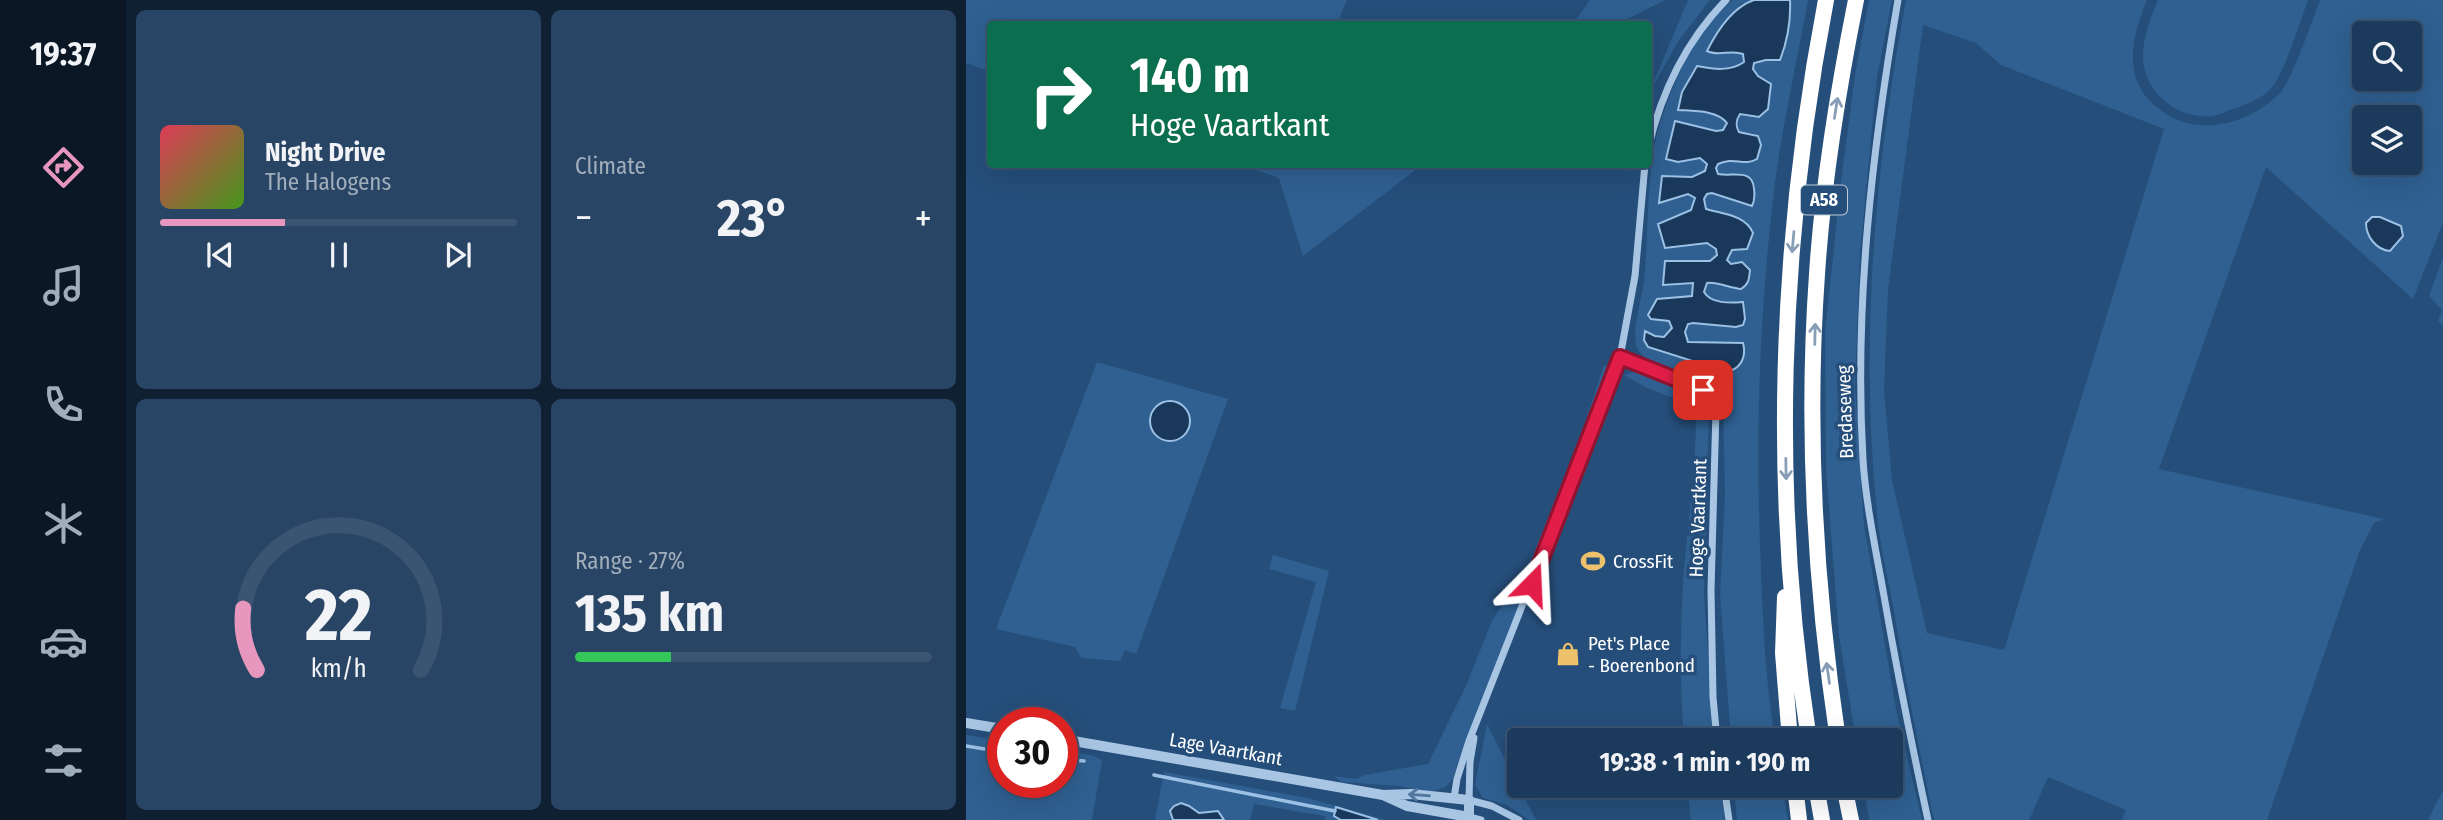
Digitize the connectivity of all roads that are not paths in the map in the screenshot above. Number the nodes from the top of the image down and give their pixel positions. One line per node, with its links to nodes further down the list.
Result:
1 (1726, 0): 5 (street)
2 (1826, 0): 8 (highway, A58, one-way to 8)
3 (1856, 0): 15 (highway, A58, one-way to 3)
4 (1898, 0): 32 (street, Bredaseweg)
5 (1652, 137)
6 (1645, 168): 7 (street)
7 (1620, 357): 11 (street); 12 (street, Hoge Vaartkant)
8 (1787, 525): 13 (highway, A58); 14 (highway, A58)
9 (966, 723): 10 (street)
10 (987, 726)
11 (1476, 727): 18 (street); 23 (street)
12 (1716, 728)
13 (1789, 728)
14 (1807, 728)
15 (1837, 728)
16 (1078, 742): 17 (street, Lage Vaartkant)
17 (1383, 795): 18 (street, Lage Vaartkant, one-way to 17); 24 (street, Lage Vaartkant)
18 (1454, 798): 23 (street, Lage Vaartkant); 24 (street)
19 (1726, 798): 28 (street)
20 (1796, 798): 29 (highway)
21 (1818, 798): 30 (highway)
22 (1846, 798): 31 (highway)
23 (1469, 800): 25 (street); 27 (street)
24 (1452, 817): 25 (street, Lage Vaartkant)
25 (1469, 819): 26 (street)
26 (1481, 820)
27 (1520, 820)
28 (1729, 820)
29 (1799, 820)
30 (1822, 820)
31 (1851, 820)
32 (1928, 820)

